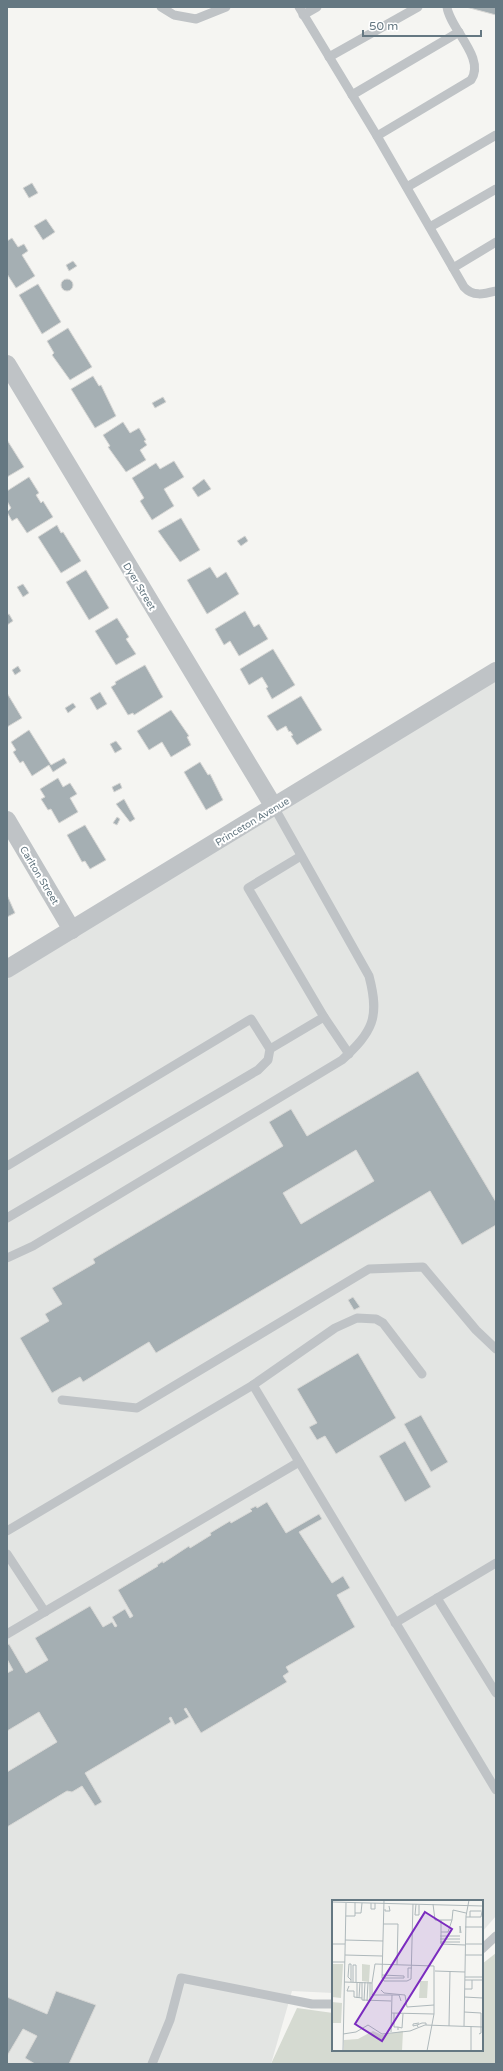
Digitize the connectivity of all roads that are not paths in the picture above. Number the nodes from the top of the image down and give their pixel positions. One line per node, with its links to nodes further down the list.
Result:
1 (161, 7): 2 (lane)
2 (226, 7)
3 (317, 7): 6 (lane)
4 (418, 7): 8 (lane)
5 (447, 7): 7 (lane)
6 (301, 11): 8 (lane)
7 (459, 32): 9 (lane); 11 (lane)
8 (329, 57): 9 (lane)
9 (352, 95): 11 (lane)
10 (496, 135): 12 (lane)
11 (377, 136): 12 (lane)
12 (407, 187): 14 (lane)
13 (496, 188): 14 (lane)
14 (430, 227): 16 (lane)
15 (496, 242): 16 (lane)
16 (453, 268): 17 (lane)
17 (496, 291)
18 (7, 364): 20 (street, Dyer Street)
19 (496, 671): 20 (street, Princeton Avenue)
20 (274, 807): 22 (lane); 23 (street, Princeton Avenue)
21 (7, 820): 23 (street, Carlton Street)
22 (301, 856): 25 (lane); 27 (lane)
23 (72, 930): 24 (street, Princeton Avenue)
24 (7, 969)
25 (324, 1017): 26 (lane); 27 (lane)
26 (270, 1049): 28 (lane); 29 (lane)
27 (349, 1054): 30 (lane)
28 (7, 1166)
29 (7, 1218)
30 (7, 1258)
31 (496, 1349): 34 (lane)
32 (422, 1374): 33 (lane)
33 (253, 1385): 35 (lane); 36 (lane)
34 (62, 1400)
35 (299, 1462): 40 (lane); 41 (lane)
36 (7, 1531)
37 (7, 1554): 40 (lane)
38 (496, 1563): 39 (lane)
39 (437, 1598): 41 (lane); 43 (lane)
40 (44, 1612): 42 (lane)
41 (395, 1623): 44 (lane)
42 (7, 1634)
43 (496, 1693)
44 (496, 1790)
45 (496, 1936): 46 (lane)
46 (483, 1948)
47 (332, 2004): 48 (lane)
48 (152, 2064)

